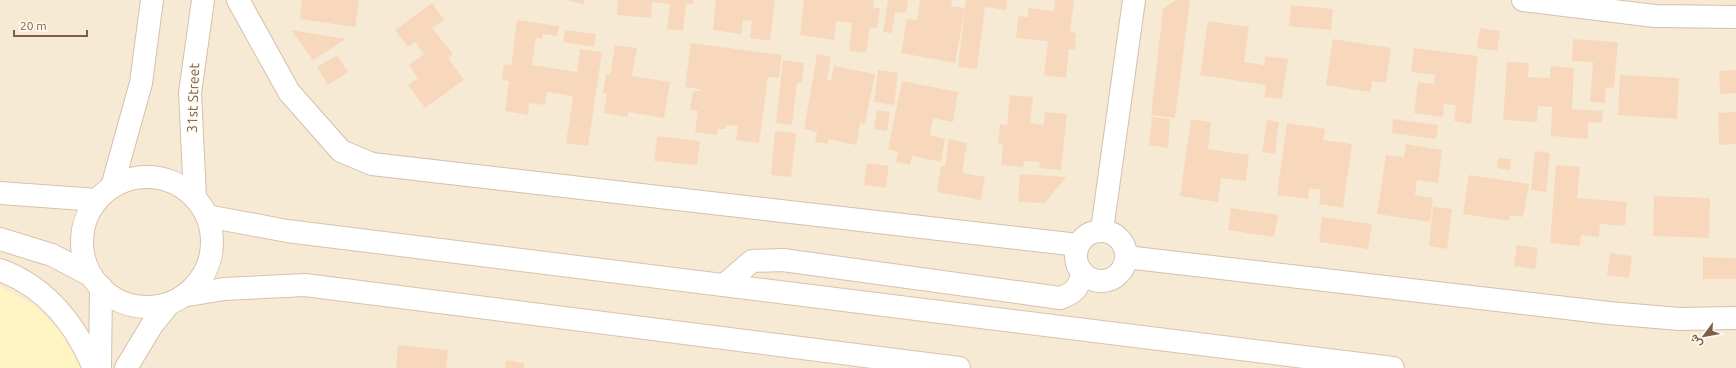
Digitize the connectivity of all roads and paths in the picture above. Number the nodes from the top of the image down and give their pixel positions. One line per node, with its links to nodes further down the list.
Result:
1 (152, 0): 8 (main road)
2 (203, 0): 9 (main road, 31st Street)
3 (238, 0): 13 (main road)
4 (1134, 0): 11 (main road)
5 (1523, 0): 6 (main road)
6 (1736, 17)
7 (0, 193): 8 (main road)
8 (104, 193): 9 (main road); 17 (main road)
9 (195, 196): 10 (main road)
10 (207, 216): 18 (main road); 19 (main road)
11 (1102, 230): 13 (main road); 14 (main road)
12 (0, 239): 17 (main road)
13 (1078, 245): 16 (main road)
14 (1126, 257): 16 (main road); 20 (main road)
15 (0, 270): 21 (main road)
16 (1083, 273): 18 (main road)
17 (97, 282): 19 (main road); 22 (main road)
18 (724, 285): 25 (main road)
19 (178, 299): 23 (main road); 24 (main road)
20 (1736, 318)
21 (94, 368)
22 (100, 368)
23 (126, 368)
24 (959, 368)
25 (1394, 368)

